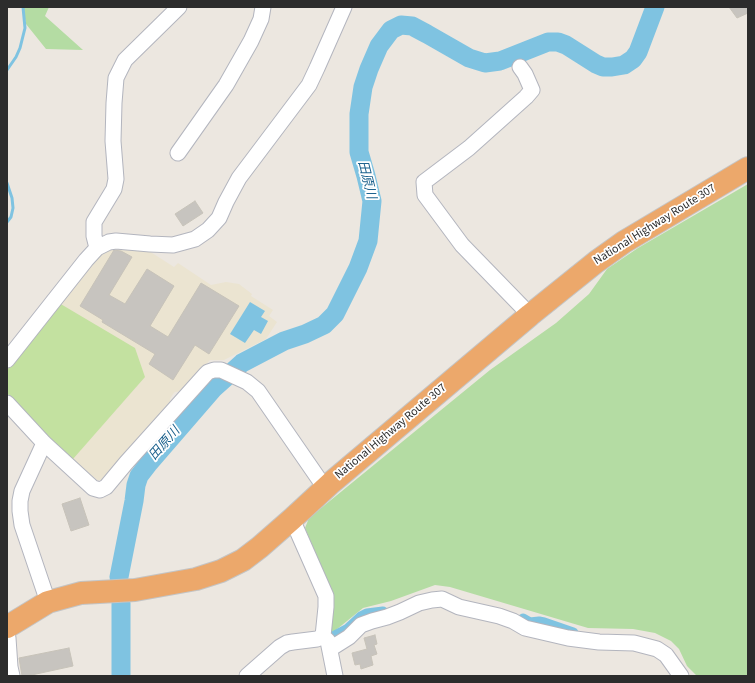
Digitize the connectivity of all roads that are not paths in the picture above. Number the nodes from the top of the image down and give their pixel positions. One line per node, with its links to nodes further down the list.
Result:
1 (179, 7): 7 (street)
2 (263, 7): 5 (street)
3 (344, 7): 7 (street)
4 (520, 67): 8 (street)
5 (178, 153)
6 (748, 168): 8 (highway, National Highway Route 307)
7 (97, 248): 9 (street)
8 (530, 315): 12 (highway, National Highway Route 307)
9 (7, 360)
10 (7, 403): 11 (street)
11 (44, 443): 12 (street); 14 (street)
12 (325, 488): 13 (highway, National Highway Route 307)
13 (292, 519): 14 (highway, National Highway Route 307); 17 (street)
14 (48, 602): 15 (highway, National Highway Route 307)
15 (7, 627)
16 (7, 635): 18 (street)
17 (327, 642): 19 (street); 20 (street); 21 (street)
18 (12, 676)
19 (247, 676)
20 (335, 676)
21 (681, 676)

